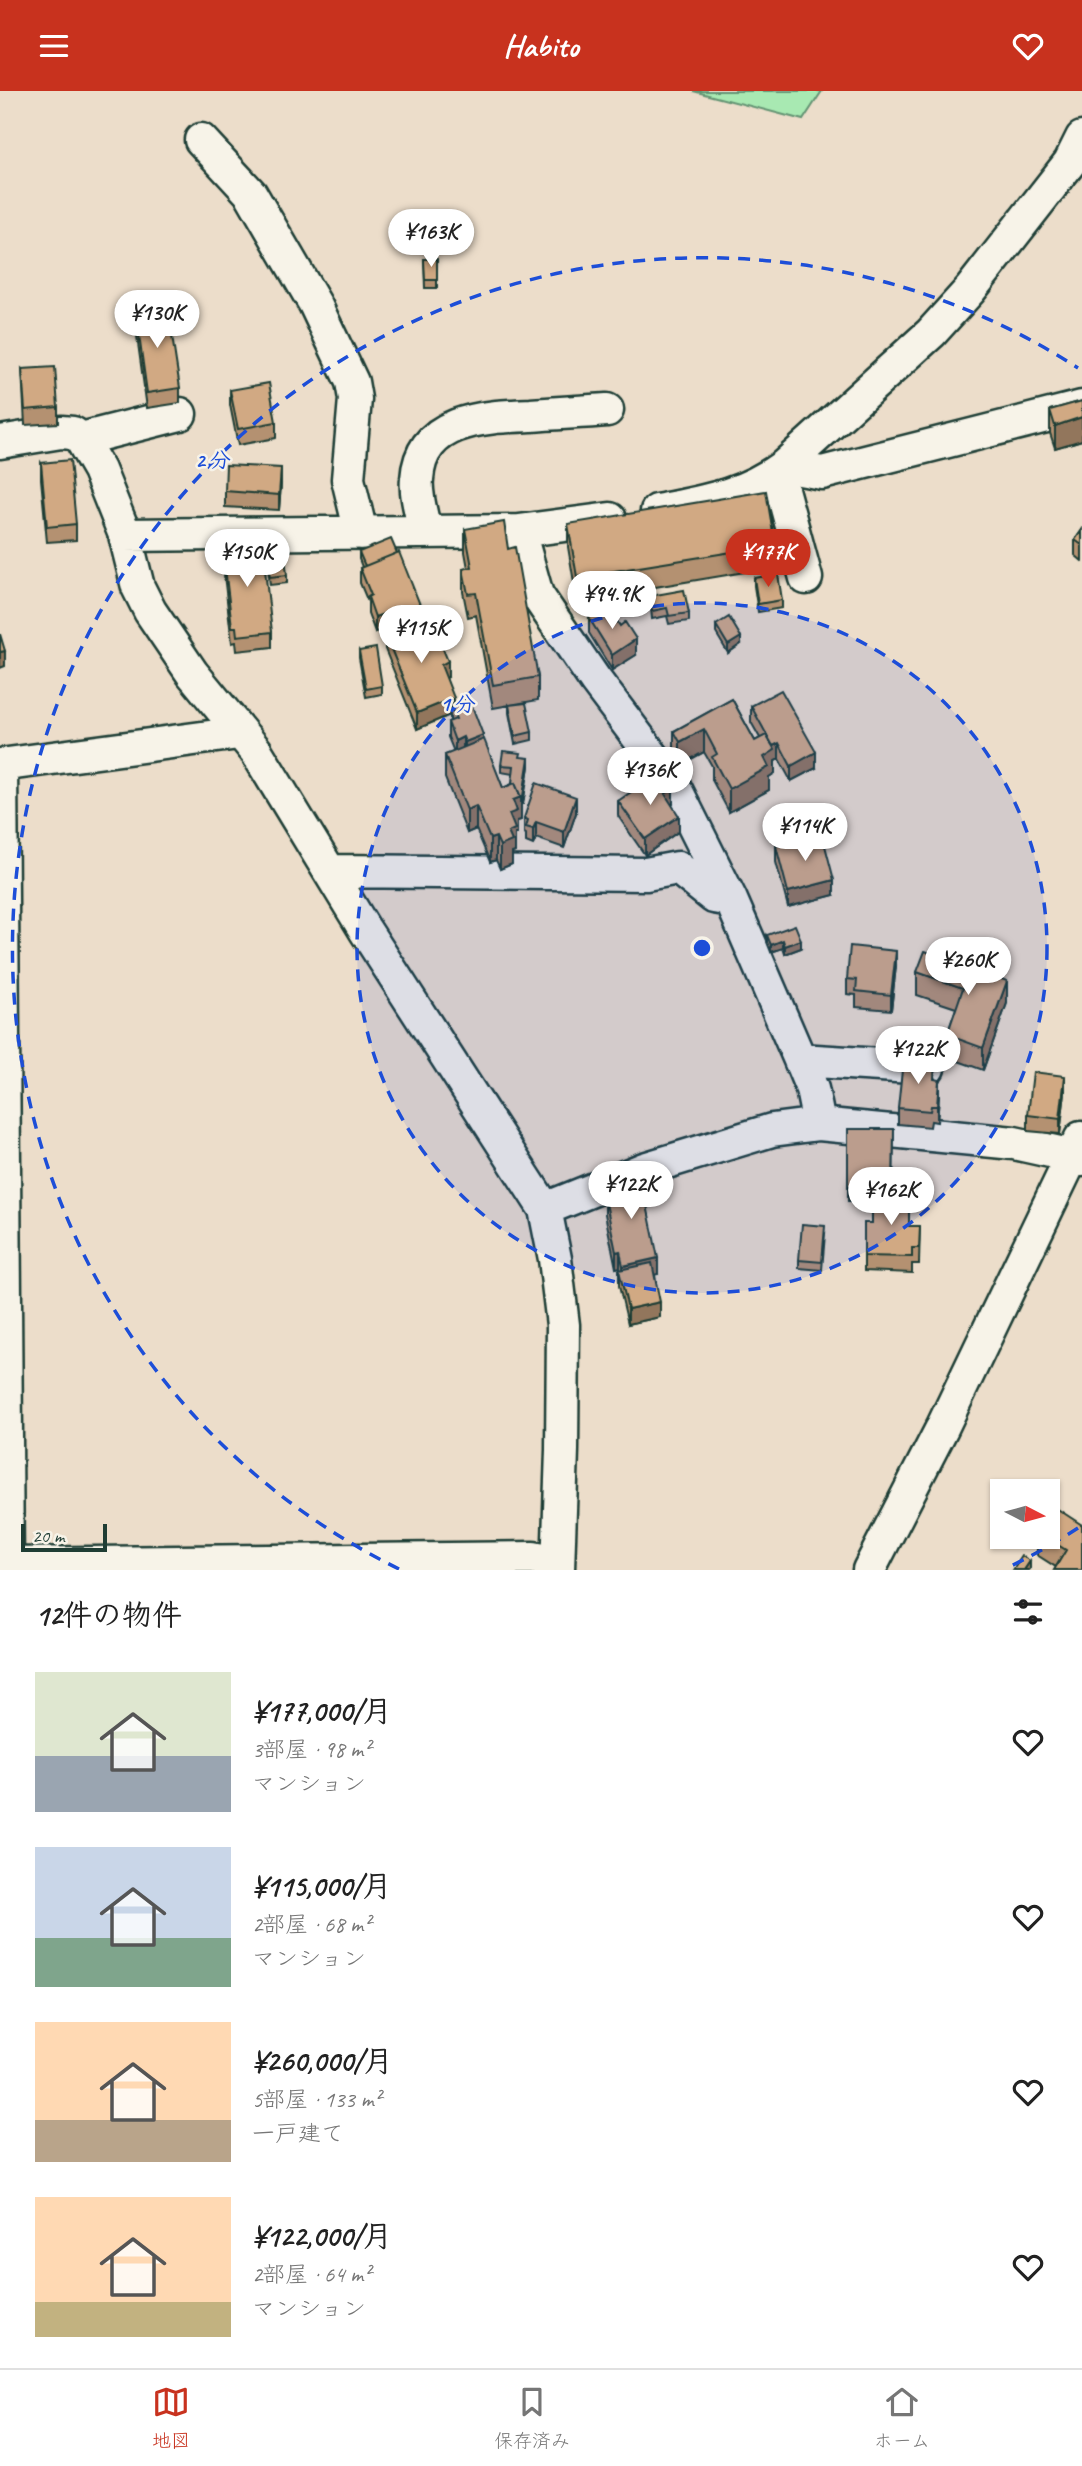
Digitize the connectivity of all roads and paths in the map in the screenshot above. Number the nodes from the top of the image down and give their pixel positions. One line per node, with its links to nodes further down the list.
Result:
1 (1082, 138): 8 (street)
2 (201, 140): 11 (street)
3 (1082, 407): 8 (street)
4 (607, 410): 10 (street)
5 (180, 414): 6 (street)
6 (80, 439): 7 (street); 12 (street)
7 (0, 442)
8 (781, 469): 9 (street); 13 (street)
9 (519, 531): 10 (street); 17 (street)
10 (425, 532): 11 (street)
11 (361, 533): 12 (street)
12 (125, 535): 14 (street)
13 (806, 578)
14 (239, 733): 15 (street); 16 (street)
15 (0, 765): 24 (street)
16 (330, 871): 17 (street); 22 (street)
17 (731, 900): 18 (street)
18 (800, 1060): 19 (street); 20 (street)
19 (928, 1068)
20 (819, 1124): 21 (street); 22 (street)
21 (1079, 1151): 25 (street)
22 (545, 1209): 23 (street)
23 (558, 1566): 24 (street)
24 (7, 1567)
25 (869, 1570)

